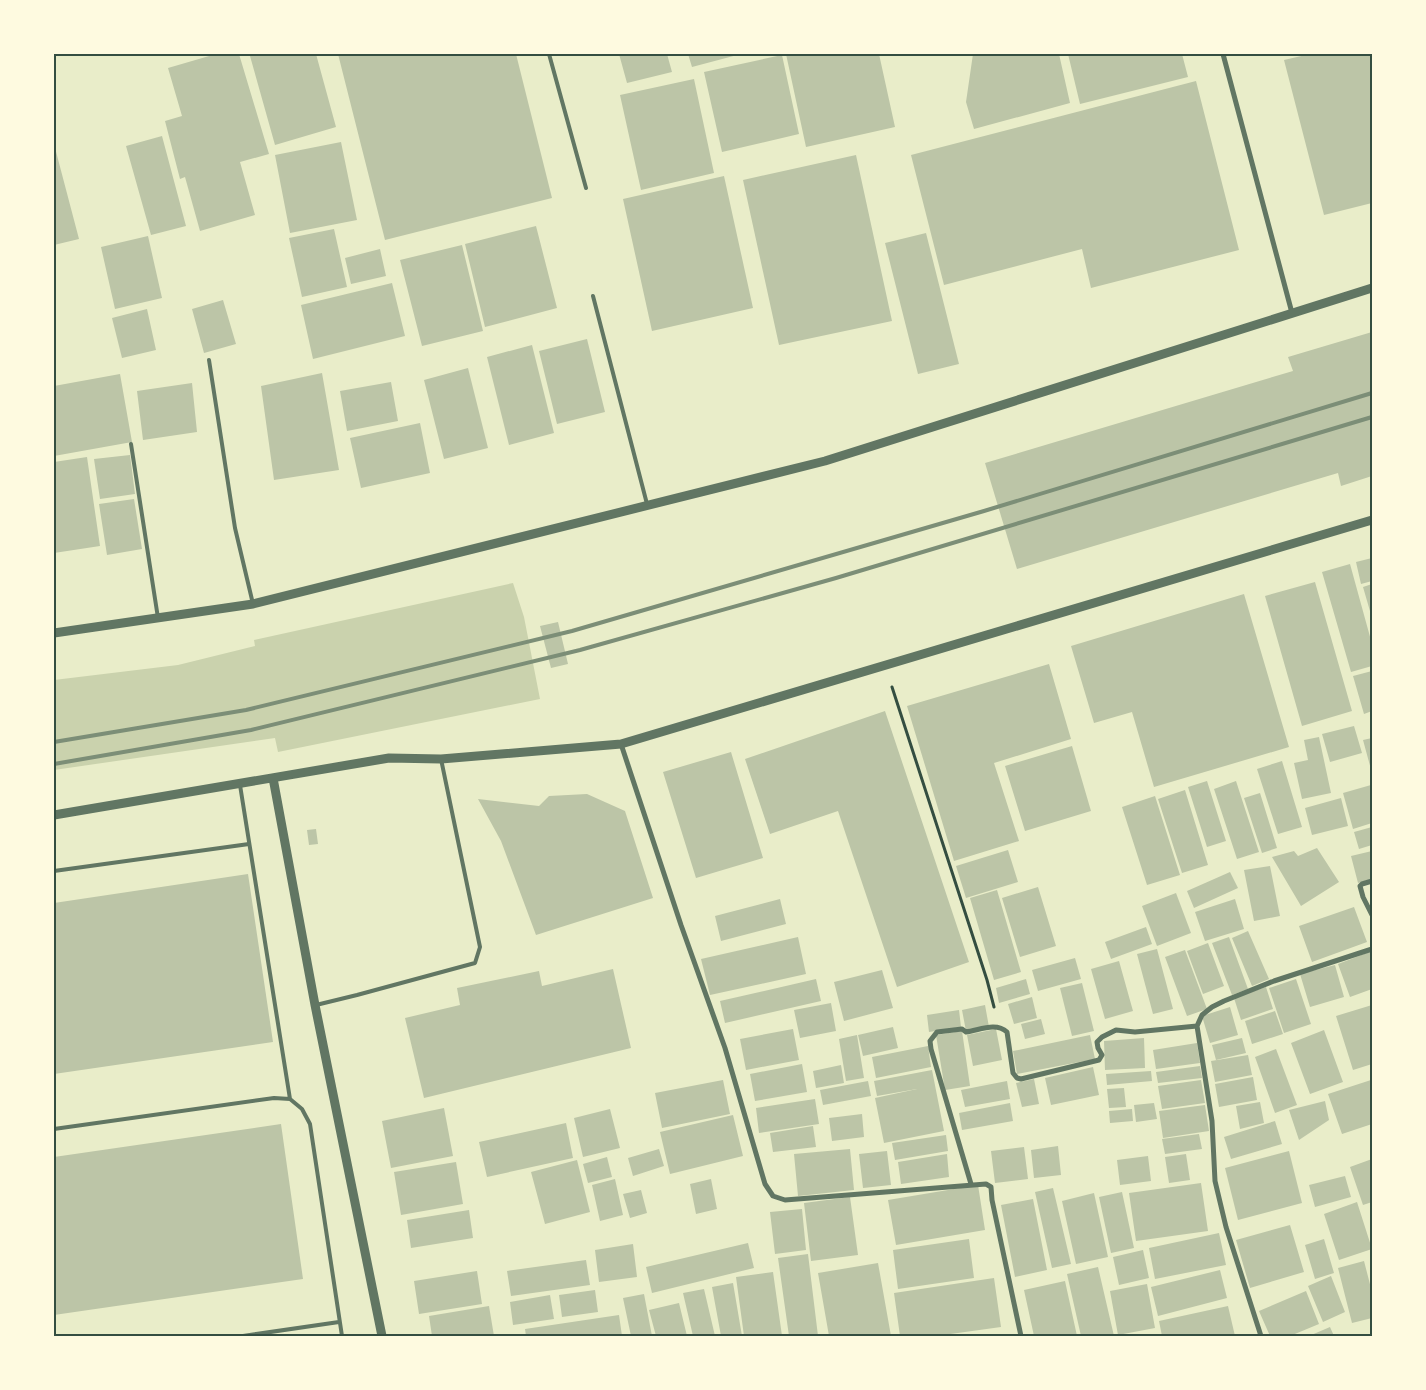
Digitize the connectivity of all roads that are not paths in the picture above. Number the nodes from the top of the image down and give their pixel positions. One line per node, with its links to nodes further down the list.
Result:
1 (549, 54): 3 (lane)
2 (1223, 54): 6 (street)
3 (586, 188)
4 (1372, 288): 6 (street)
5 (593, 296): 9 (lane)
6 (1292, 312): 9 (street)
7 (209, 360): 11 (lane)
8 (131, 444): 12 (lane)
9 (648, 506): 11 (street)
10 (1372, 520): 14 (street)
11 (253, 604): 12 (street)
12 (158, 618): 13 (street)
13 (54, 633)
14 (621, 744): 15 (street); 28 (street)
15 (441, 759): 16 (street); 24 (lane)
16 (272, 778): 17 (street); 24 (street)
17 (240, 784): 18 (street); 19 (lane)
18 (54, 816)
19 (249, 844): 20 (lane); 26 (lane)
20 (54, 871)
21 (1372, 881): 22 (street)
22 (1372, 915)
23 (1372, 950): 25 (street)
24 (315, 1005): 32 (street)
25 (1197, 1026): 28 (street); 35 (street)
26 (290, 1099): 27 (lane); 29 (lane)
27 (54, 1129)
28 (971, 1184): 34 (street)
29 (339, 1322): 30 (lane); 31 (lane)
30 (243, 1336)
31 (342, 1336)
32 (382, 1336)
33 (1016, 1336): 34 (street)
34 (1021, 1336)
35 (1261, 1336)

